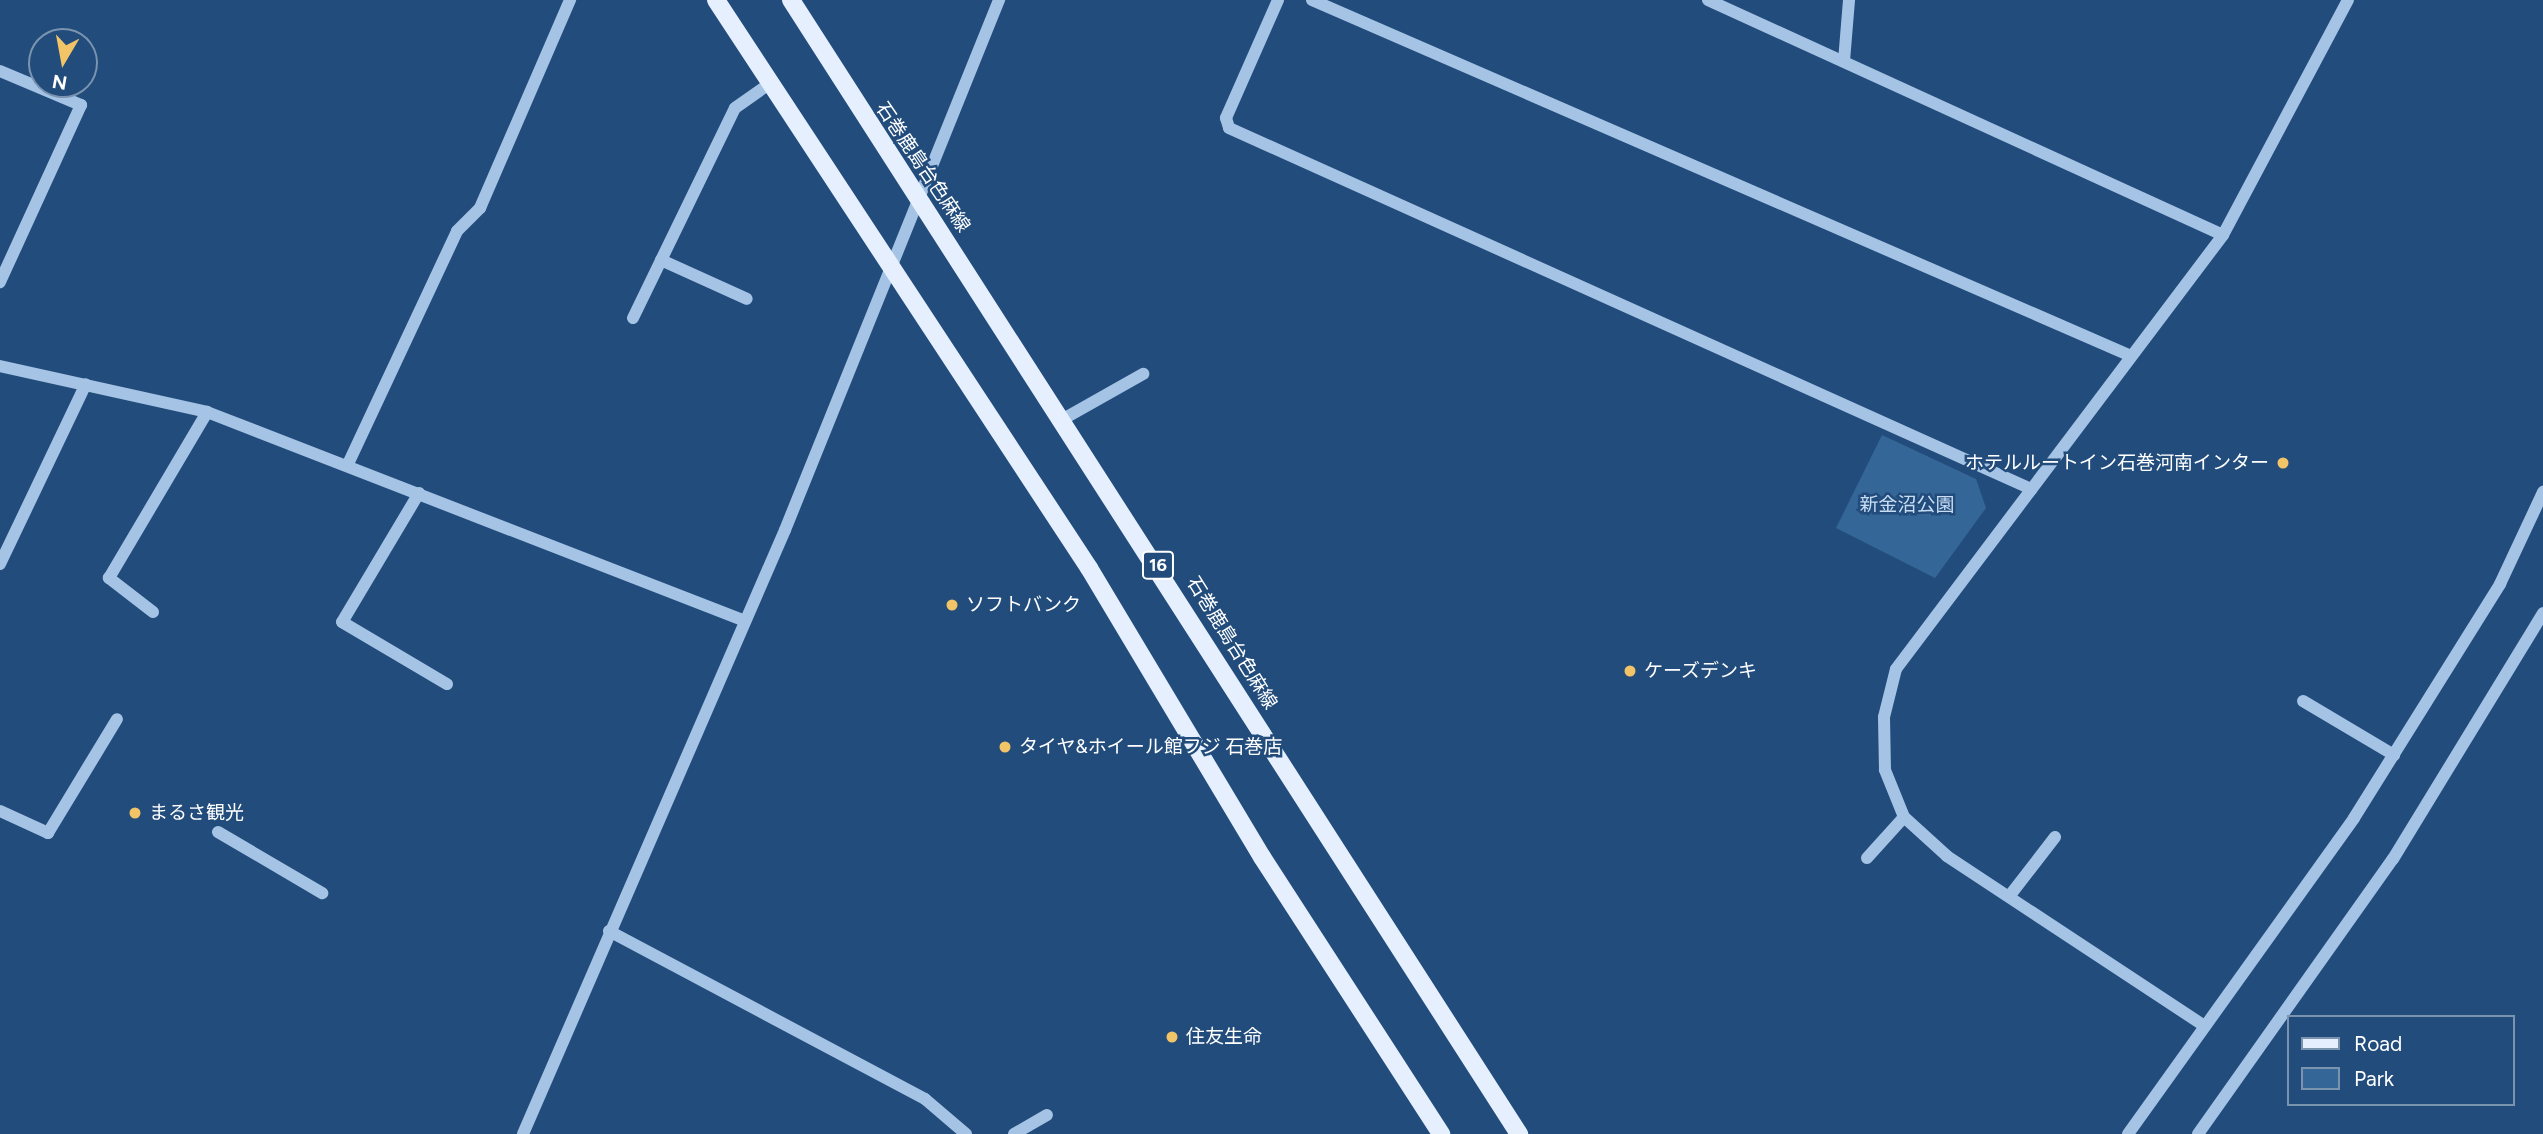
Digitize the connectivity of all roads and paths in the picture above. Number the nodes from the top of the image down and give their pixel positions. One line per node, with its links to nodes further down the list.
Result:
1 (570, 0): 26 (street)
2 (716, 0): 12 (main road)
3 (791, 0): 13 (main road, 石巻鹿島台色麻線 / 16)
4 (999, 0): 13 (street)
5 (1278, 0): 27 (street)
6 (1312, 0): 20 (street)
7 (1708, 0): 10 (street)
8 (1849, 0): 10 (street)
9 (2348, 0): 14 (street)
10 (1844, 61): 14 (street)
11 (0, 71): 17 (street)
12 (769, 85): 15 (street); 16 (main road)
13 (919, 200): 16 (street); 25 (main road, 石巻鹿島台色麻線 / 16)
14 (2222, 235): 20 (street)
15 (661, 260): 18 (street); 19 (street)
16 (891, 270): 33 (street); 51 (main road)
17 (0, 282)
18 (747, 299)
19 (633, 318)
20 (2131, 356): 27 (street)
21 (0, 366): 23 (street)
22 (1143, 374): 25 (street)
23 (86, 384): 24 (street); 30 (street)
24 (207, 412): 26 (street); 31 (street)
25 (1065, 418): 52 (main road, 石巻鹿島台色麻線 / 16)
26 (348, 464): 29 (street)
27 (2031, 489): 39 (street)
28 (2543, 492): 37 (street)
29 (419, 493): 33 (street); 34 (street)
30 (0, 564)
31 (153, 612)
32 (2543, 613): 54 (street)
33 (745, 621): 45 (street)
34 (447, 684)
35 (2303, 701): 37 (street)
36 (117, 719): 38 (street)
37 (2394, 755): 46 (street)
38 (0, 811)
39 (1903, 817): 42 (street); 44 (street)
40 (218, 832): 43 (street)
41 (2055, 837): 44 (street)
42 (1867, 859)
43 (323, 893)
44 (2011, 894): 46 (street)
45 (609, 931): 48 (street); 49 (street)
46 (2203, 1025): 53 (street)
47 (1046, 1115): 50 (street)
48 (523, 1134)
49 (966, 1134)
50 (1014, 1134)
51 (1441, 1134)
52 (1519, 1134)
53 (2128, 1134)
54 (2198, 1134)

